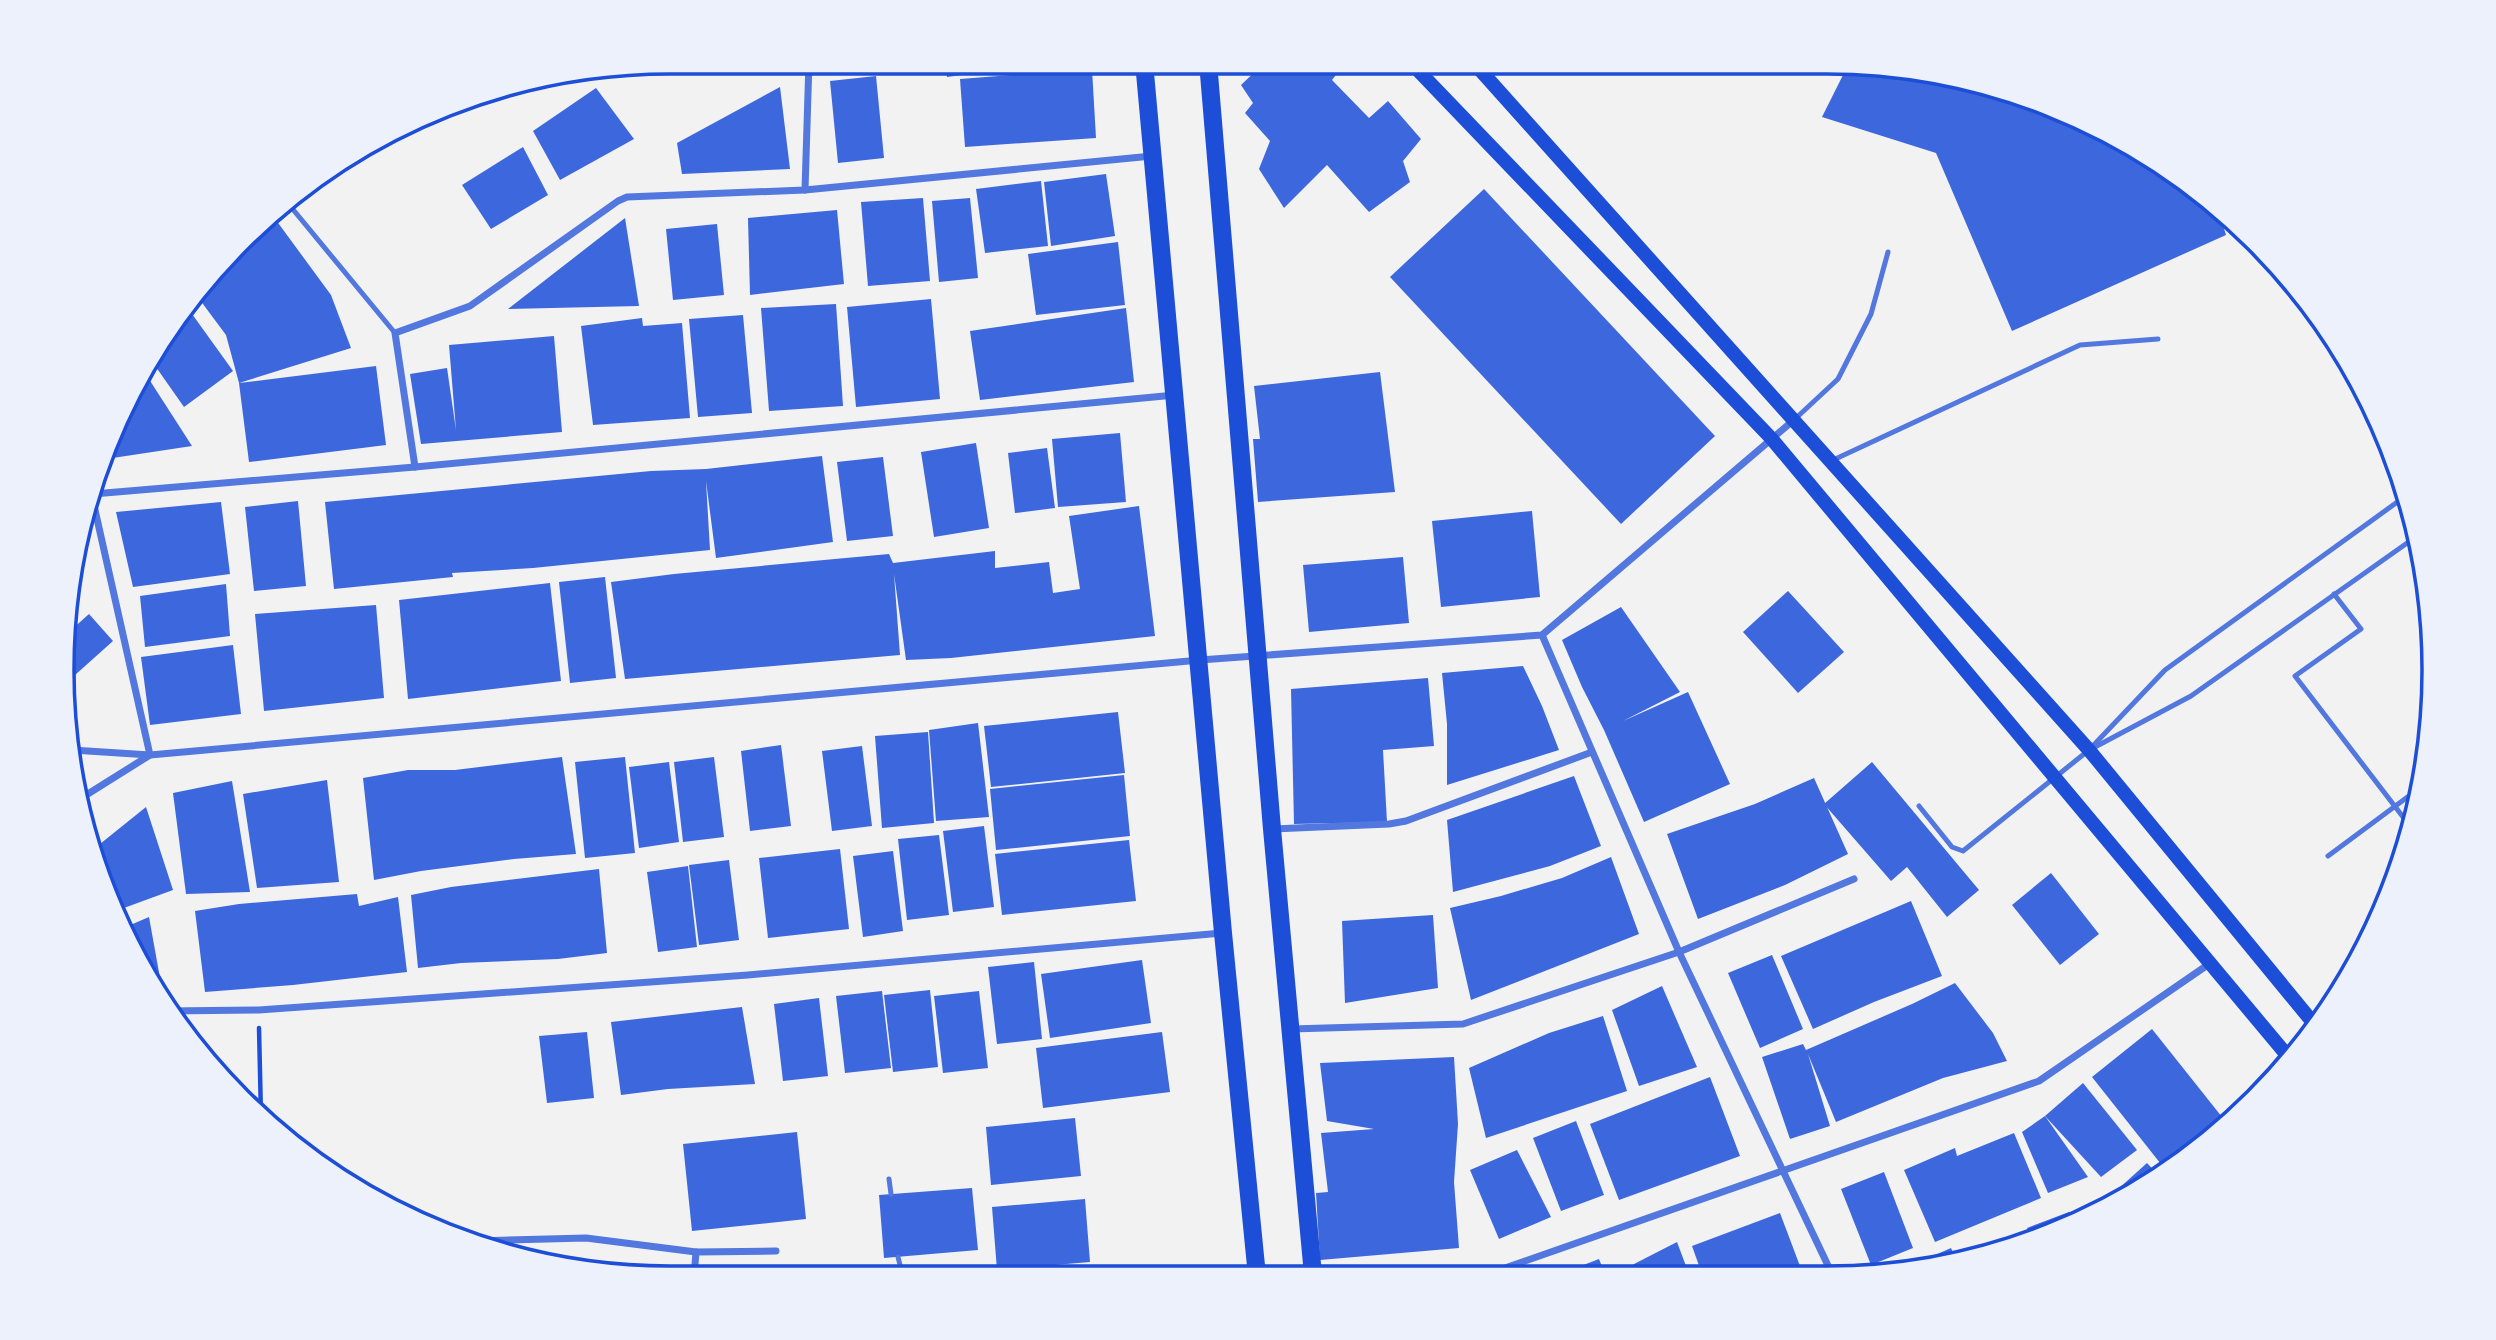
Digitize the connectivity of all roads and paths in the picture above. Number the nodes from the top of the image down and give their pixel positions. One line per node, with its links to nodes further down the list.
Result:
1 (809, 74): 7 (street)
2 (1145, 74): 6 (main road)
3 (1209, 74): 23 (main road)
4 (1422, 74): 14 (main road)
5 (1485, 74): 13 (main road)
6 (1153, 156): 7 (street); 12 (main road)
7 (805, 190): 10 (street)
8 (293, 209): 10 (lane)
9 (1888, 252): 13 (lane)
10 (395, 333): 16 (street)
11 (2158, 339): 15 (lane)
12 (1175, 395): 16 (street); 24 (main road)
13 (1795, 419): 14 (street); 15 (main road)
14 (1771, 438): 22 (street); 29 (main road)
15 (1831, 461): 26 (main road)
16 (415, 467): 17 (street)
17 (101, 492)
18 (2398, 502): 26 (lane)
19 (96, 510): 28 (street)
20 (2408, 542): 21 (lane)
21 (2334, 594): 26 (lane); 33 (lane)
22 (1542, 635): 23 (street); 27 (street)
23 (1259, 656): 24 (street); 35 (main road)
24 (1200, 660): 28 (street); 38 (main road)
25 (79, 750): 28 (street)
26 (2090, 750): 29 (lane); 43 (main road)
27 (1592, 752): 35 (street); 39 (street)
28 (150, 755): 30 (street)
29 (2055, 779): 32 (lane); 40 (main road)
30 (87, 794)
31 (2409, 796): 33 (lane)
32 (1919, 806)
33 (2394, 806): 34 (lane); 36 (lane)
34 (2403, 818)
35 (1272, 829): 44 (main road)
36 (2328, 856)
37 (1854, 879): 39 (street)
38 (1223, 933): 41 (street); 56 (main road)
39 (1679, 952): 44 (street); 47 (street)
40 (2209, 964): 45 (main road); 47 (street)
41 (259, 1010): 42 (street); 46 (path)
42 (181, 1011)
43 (2310, 1018)
44 (1290, 1029): 57 (main road)
45 (2284, 1051)
46 (261, 1103)
47 (1784, 1172): 58 (street); 59 (street)
48 (889, 1179): 49 (lane)
49 (891, 1194)
50 (497, 1240): 52 (street)
51 (776, 1251): 52 (street)
52 (696, 1252): 54 (street)
53 (898, 1257): 55 (lane)
54 (695, 1266)
55 (900, 1266)
56 (1256, 1266)
57 (1311, 1266)
58 (1511, 1266)
59 (1828, 1266)

